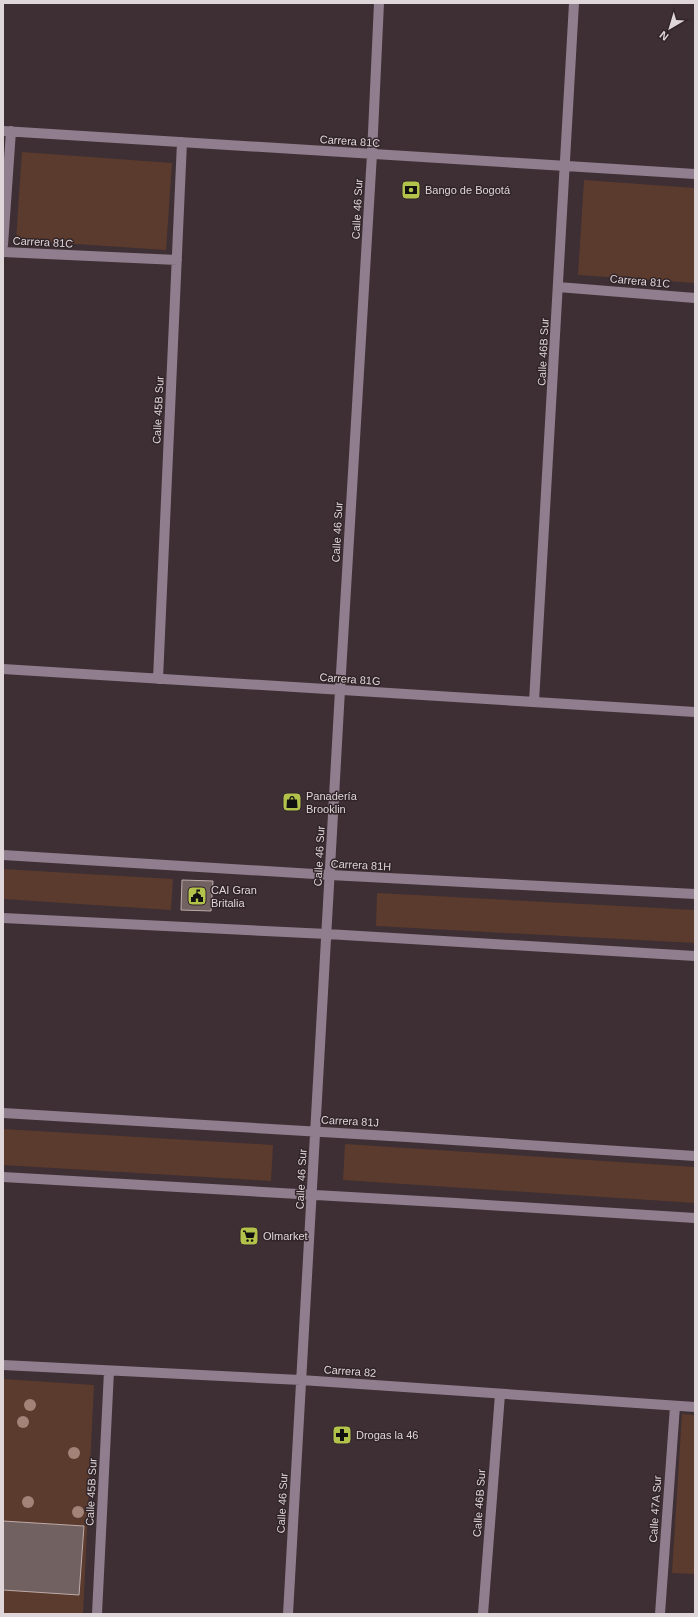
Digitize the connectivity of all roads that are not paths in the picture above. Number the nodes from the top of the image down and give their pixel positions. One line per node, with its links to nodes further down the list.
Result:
1 (379, 3): 5 (street, Calle 46 Sur)
2 (574, 3): 6 (street, Calle 46B Sur)
3 (7, 131): 4 (street, Carrera 81C); 8 (street)
4 (182, 142): 5 (street, Carrera 81C); 10 (street, Calle 45B Sur)
5 (372, 154): 6 (street, Carrera 81C); 15 (street, Calle 46 Sur)
6 (565, 166): 7 (street, Carrera 81C); 11 (street, Calle 46B Sur)
7 (695, 174)
8 (3, 245)
9 (3, 252): 10 (street, Carrera 81C)
10 (177, 260): 14 (street, Calle 45B Sur)
11 (558, 287): 12 (street, Carrera 81C); 16 (street, Calle 46B Sur)
12 (695, 298)
13 (3, 669): 14 (street, Carrera 81G)
14 (158, 679): 15 (street, Carrera 81G)
15 (340, 690): 16 (street, Carrera 81G); 19 (street, Calle 46 Sur)
16 (534, 702): 17 (street, Carrera 81G)
17 (695, 712)
18 (3, 854): 19 (street, Carrera 81H)
19 (330, 875): 20 (street, Carrera 81H); 22 (street, Calle 46 Sur)
20 (695, 894)
21 (3, 918): 22 (street)
22 (327, 934): 23 (street); 25 (street, Calle 46 Sur)
23 (695, 956)
24 (3, 1113): 25 (street, Carrera 81J)
25 (315, 1131): 26 (street, Carrera 81J); 28 (street, Calle 46 Sur)
26 (695, 1156)
27 (3, 1177): 28 (street)
28 (312, 1195): 29 (street); 32 (street, Calle 46 Sur)
29 (695, 1218)
30 (3, 1365): 31 (street, Carrera 82)
31 (109, 1371): 32 (street, Carrera 82); 36 (street, Calle 45B Sur)
32 (301, 1380): 33 (street, Carrera 82); 37 (street, Calle 46 Sur)
33 (500, 1394): 34 (street, Carrera 82); 38 (street, Calle 46B Sur)
34 (675, 1406): 35 (street, Carrera 82); 39 (street, Calle 47A Sur)
35 (695, 1407)
36 (97, 1614)
37 (288, 1614)
38 (483, 1614)
39 (660, 1614)

